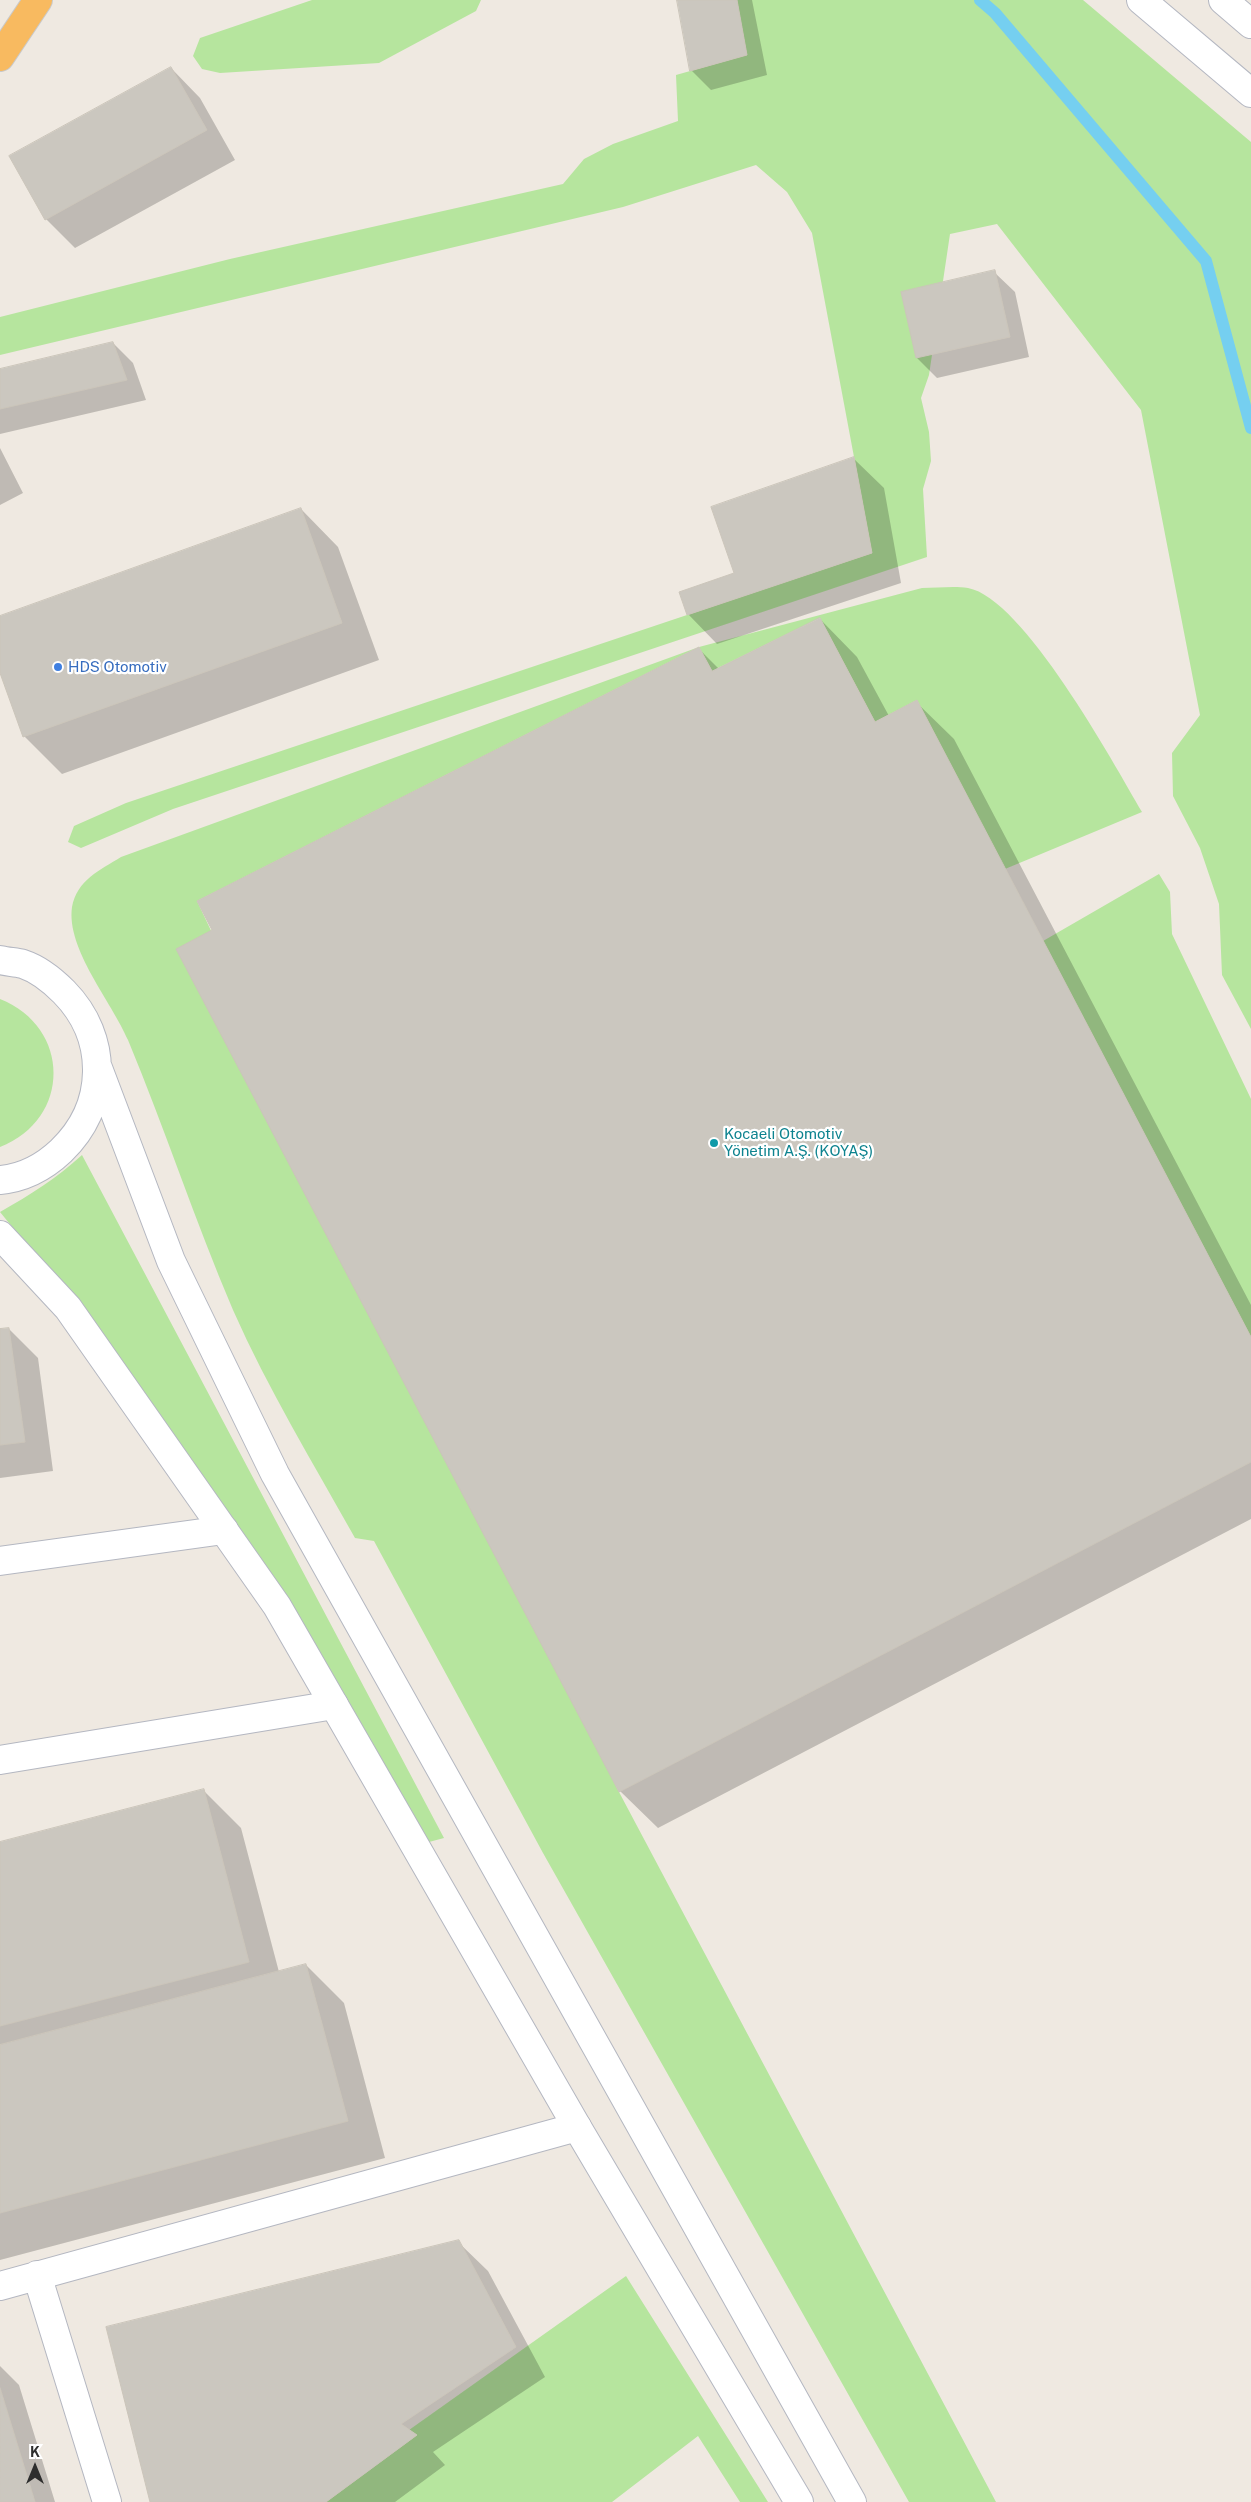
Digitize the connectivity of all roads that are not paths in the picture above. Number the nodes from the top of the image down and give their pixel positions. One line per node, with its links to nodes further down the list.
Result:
1 (38, 0): 5 (highway)
2 (1141, 0): 6 (main road)
3 (1223, 0): 4 (main road)
4 (1251, 24)
5 (0, 57)
6 (1251, 93)
7 (0, 939): 8 (main road)
8 (12, 962): 9 (main road)
9 (98, 1068): 10 (main road); 21 (main road)
10 (0, 1180)
11 (0, 1235): 12 (main road)
12 (224, 1530): 13 (main road); 14 (main road)
13 (0, 1560)
14 (334, 1705): 15 (main road); 16 (main road)
15 (0, 1760)
16 (577, 2127): 17 (main road); 20 (main road)
17 (37, 2276): 18 (main road); 19 (main road)
18 (0, 2286)
19 (107, 2502)
20 (799, 2502)
21 (852, 2502)

